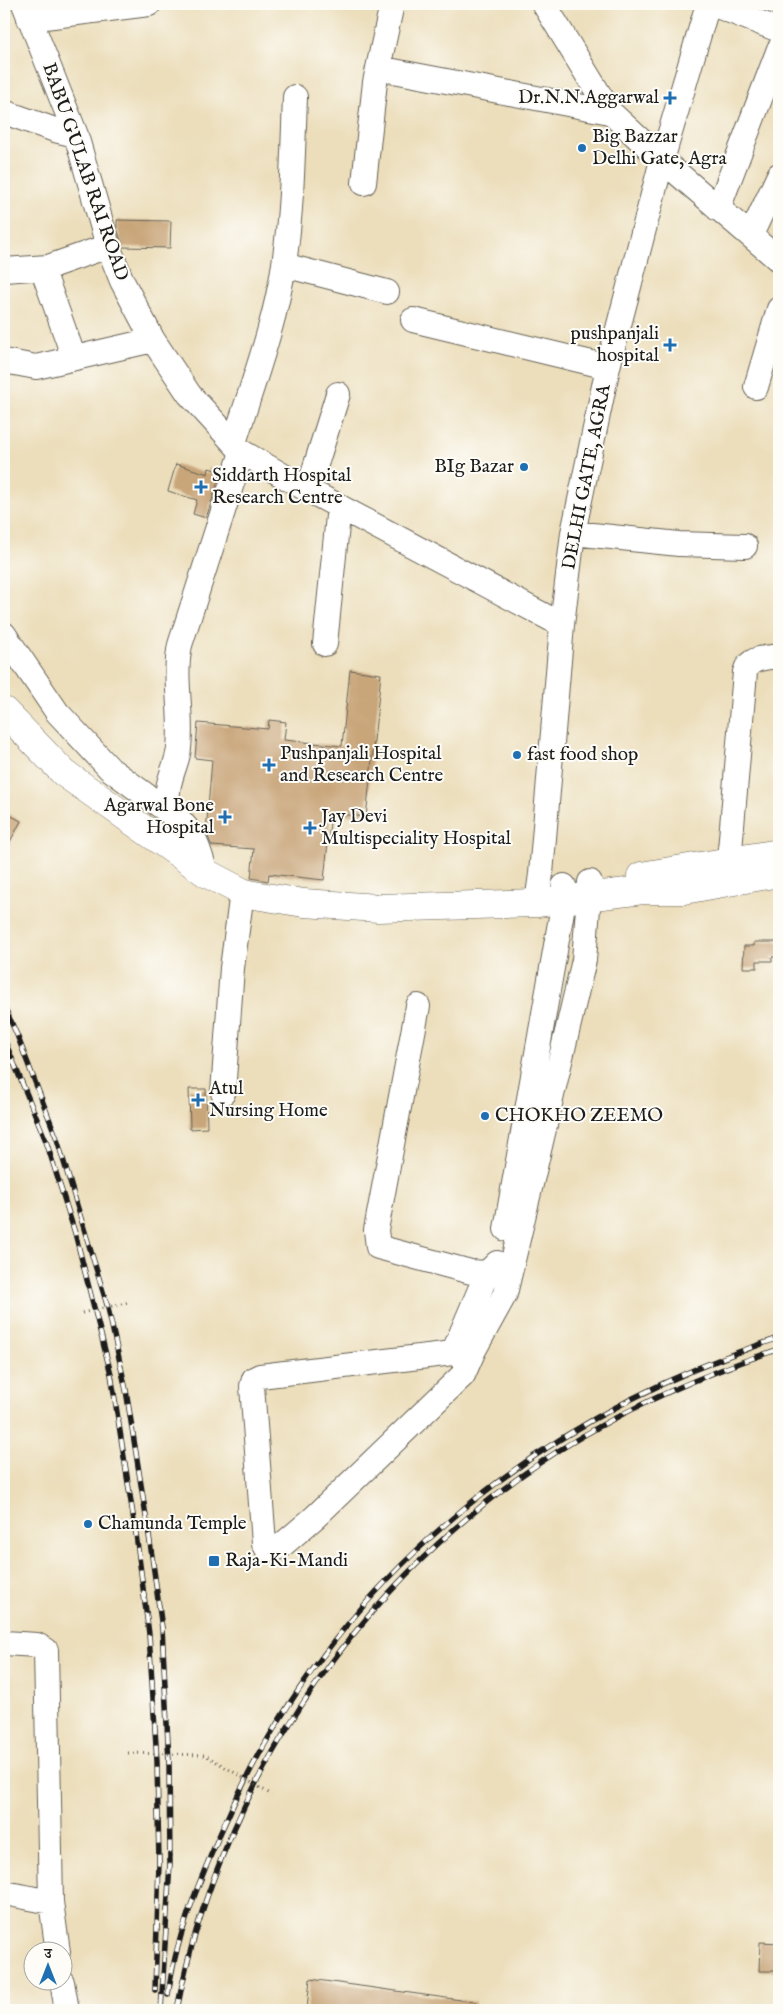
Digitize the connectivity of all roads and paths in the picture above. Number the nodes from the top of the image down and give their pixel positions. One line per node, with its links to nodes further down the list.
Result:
1 (149, 4): 6 (street)
2 (392, 4): 9 (street)
3 (544, 4): 12 (street)
4 (708, 4): 14 (street, DELHI GATE, AGRA)
5 (712, 4): 7 (street)
6 (27, 11): 13 (street, BABU GULAB RAI ROAD)
7 (779, 30)
8 (779, 49): 17 (street)
9 (378, 68): 12 (street); 16 (street)
10 (295, 97): 21 (street)
11 (4, 112): 13 (street)
12 (610, 112): 14 (street)
13 (76, 134): 19 (street, BABU GULAB RAI ROAD)
14 (662, 160): 17 (street); 30 (street, DELHI GATE, AGRA)
15 (779, 175): 18 (street)
16 (364, 183)
17 (718, 209): 18 (street)
18 (751, 235): 20 (street)
19 (108, 246): 22 (street); 27 (street, BABU GULAB RAI ROAD)
20 (779, 260)
21 (284, 265): 24 (street); 33 (street)
22 (42, 268): 23 (street); 28 (street)
23 (4, 270)
24 (387, 292)
25 (779, 309): 31 (street)
26 (413, 320): 30 (street)
27 (153, 340): 28 (street); 33 (street, BABU GULAB RAI ROAD)
28 (74, 358): 29 (street)
29 (4, 361)
30 (608, 367): 36 (street, DELHI GATE, AGRA)
31 (756, 387)
32 (338, 394): 34 (street)
33 (238, 448): 34 (street, BABU GULAB RAI ROAD); 43 (street)
34 (308, 490): 35 (street, BABU GULAB RAI ROAD)
35 (339, 506): 38 (street, BABU GULAB RAI ROAD); 40 (street)
36 (573, 533): 37 (street); 38 (street, DELHI GATE, AGRA)
37 (745, 546)
38 (562, 625): 49 (street, DELHI GATE, AGRA)
39 (4, 634): 43 (street)
40 (325, 644)
41 (779, 656): 45 (street)
42 (4, 711): 46 (main road)
43 (177, 818): 46 (street)
44 (779, 853): 45 (main road)
45 (730, 872): 47 (main road); 49 (main road)
46 (206, 873): 48 (main road)
47 (779, 873)
48 (242, 892): 49 (main road); 51 (street)
49 (557, 894): 52 (street); 52 (street)
50 (418, 1006): 52 (street)
51 (223, 1093)
52 (487, 1273)
53 (130, 1302): 54 (path, bridge)
54 (82, 1313)
55 (4, 1643): 59 (street)
56 (128, 1753): 57 (path, bridge)
57 (272, 1795)
58 (4, 1893): 59 (street)
59 (51, 1902): 60 (street)
60 (57, 1942)
61 (64, 1992): 62 (street)
62 (67, 2010)

